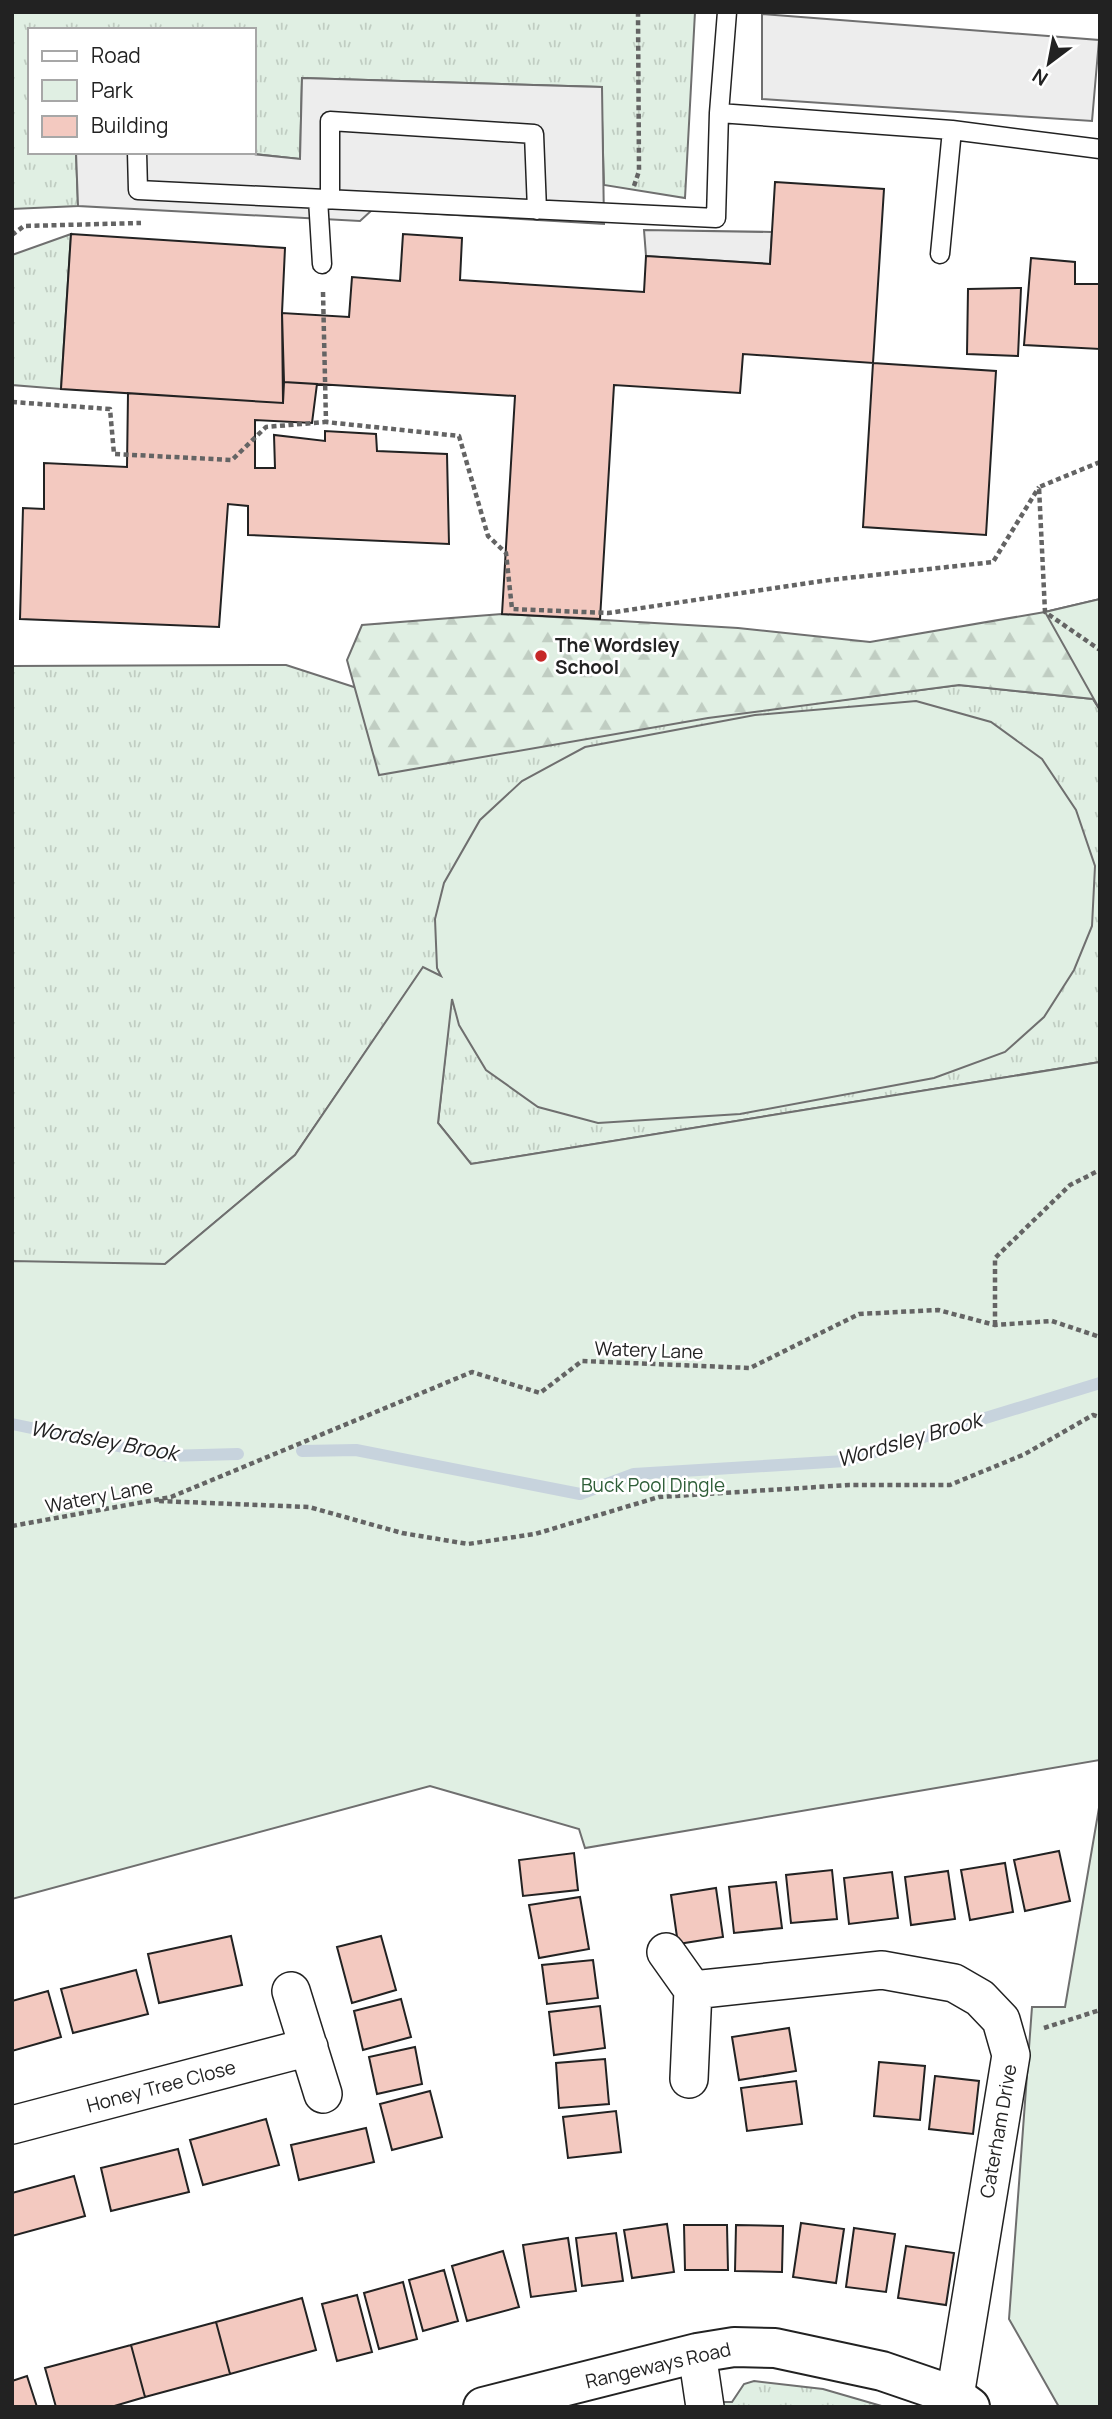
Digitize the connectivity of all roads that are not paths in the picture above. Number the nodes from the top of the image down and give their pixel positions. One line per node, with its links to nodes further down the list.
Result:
1 (727, 12): 2 (lane)
2 (719, 113): 3 (lane); 7 (lane)
3 (952, 130): 4 (lane); 8 (lane)
4 (1100, 149)
5 (137, 154): 6 (lane)
6 (324, 199): 7 (lane); 7 (lane); 9 (lane)
7 (537, 210)
8 (940, 254)
9 (322, 264)
10 (666, 1952): 11 (street)
11 (693, 1990): 14 (street); 18 (street, Caterham Drive)
12 (291, 1991): 13 (street)
13 (309, 2047): 15 (street); 16 (street, Honey Tree Close)
14 (689, 2079)
15 (323, 2094)
16 (12, 2125)
17 (697, 2353): 18 (street, Rangeways Road); 19 (street, Rangeways Road); 20 (street)
18 (962, 2402)
19 (483, 2407)
20 (705, 2407)

